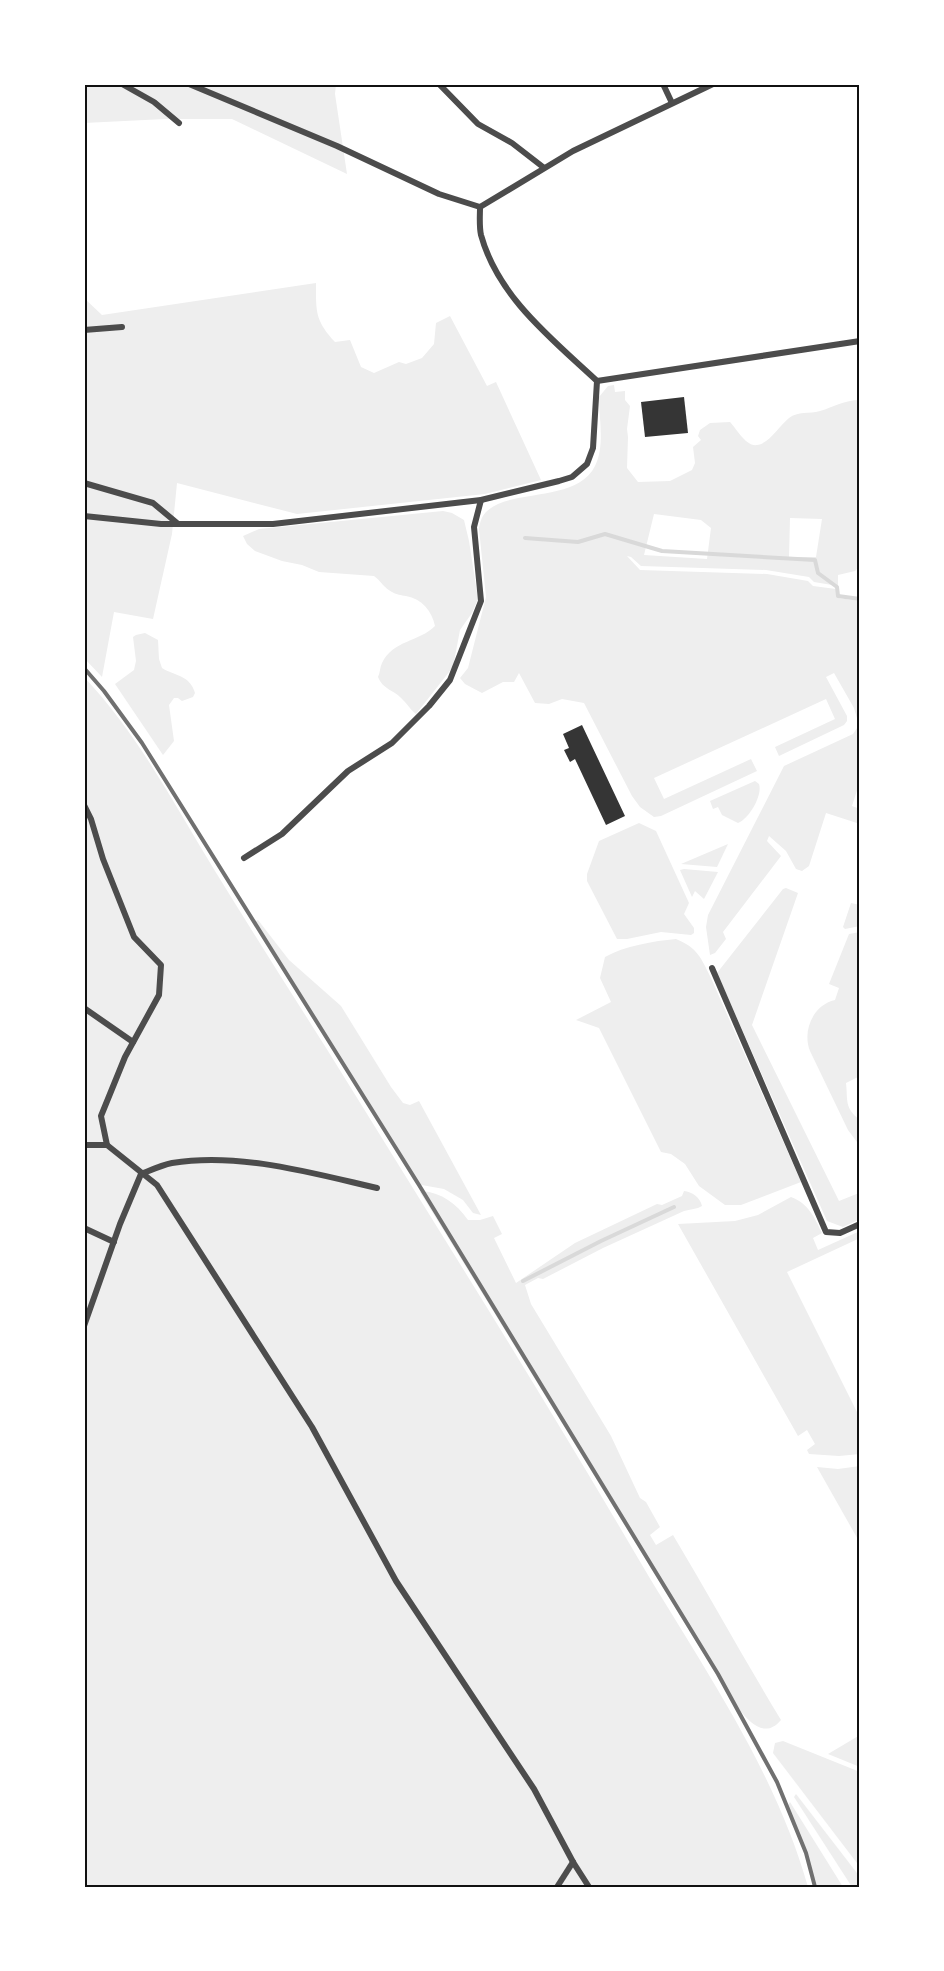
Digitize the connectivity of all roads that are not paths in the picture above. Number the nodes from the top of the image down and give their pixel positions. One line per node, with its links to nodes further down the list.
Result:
1 (122, 84): 7 (street)
2 (189, 84): 9 (street)
3 (439, 84): 8 (street)
4 (663, 84): 6 (street)
5 (713, 84): 6 (street)
6 (672, 103): 8 (street)
7 (178, 123)
8 (543, 167): 9 (street)
9 (480, 207): 13 (street)
10 (122, 327): 11 (street)
11 (84, 330)
12 (860, 341): 13 (street)
13 (597, 381): 15 (street)
14 (84, 483): 17 (street)
15 (481, 500): 17 (street); 19 (street)
16 (84, 516): 17 (street)
17 (177, 523)
18 (84, 805): 22 (street)
19 (244, 858)
20 (712, 968): 27 (street)
21 (84, 1008): 22 (street)
22 (133, 1042): 23 (street)
23 (108, 1145): 24 (street); 25 (street)
24 (84, 1146)
25 (141, 1174): 26 (street); 29 (street); 31 (street)
26 (377, 1188)
27 (860, 1224)
28 (84, 1228): 29 (street)
29 (114, 1242): 30 (street)
30 (84, 1326)
31 (573, 1862): 32 (street); 33 (street)
32 (557, 1887)
33 (589, 1887)

